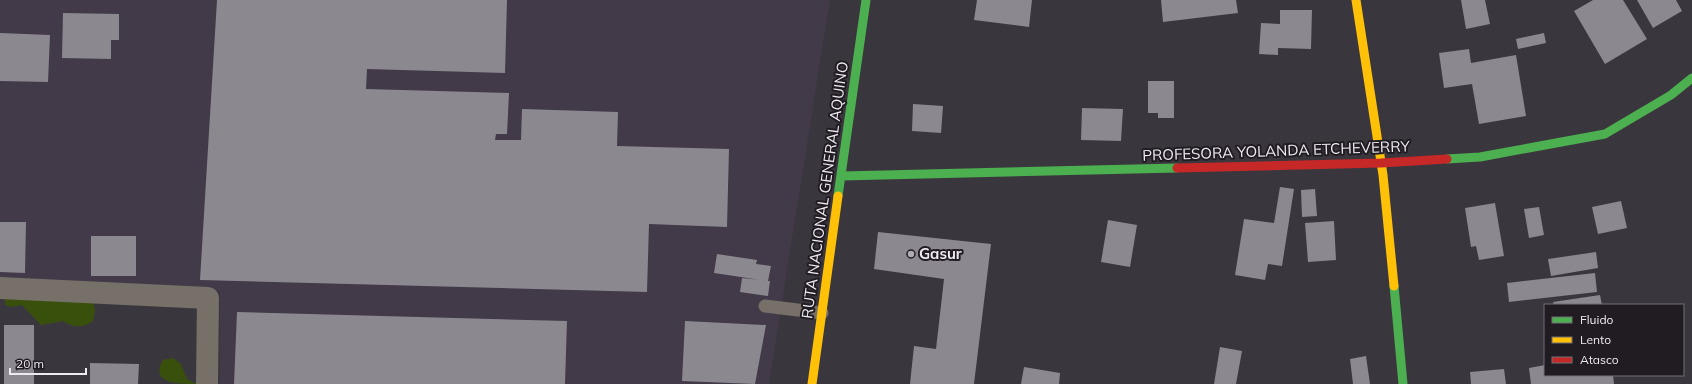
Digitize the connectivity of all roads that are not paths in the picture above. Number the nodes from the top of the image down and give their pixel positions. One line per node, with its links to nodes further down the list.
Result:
1 (866, 0): 5 (main road, RUTA NACIONAL GENERAL AQUINO)
2 (1356, 0): 4 (main road)
3 (1692, 78): 4 (main road, PROFESORA YOLANDA ETCHEVERRY)
4 (1381, 163): 5 (main road, PROFESORA YOLANDA ETCHEVERRY); 11 (main road)
5 (842, 176): 8 (main road, RUTA NACIONAL GENERAL AQUINO)
6 (0, 288): 9 (street)
7 (765, 306): 8 (lane)
8 (822, 313): 10 (main road, RUTA NACIONAL GENERAL AQUINO)
9 (207, 384)
10 (812, 384)
11 (1403, 384)

